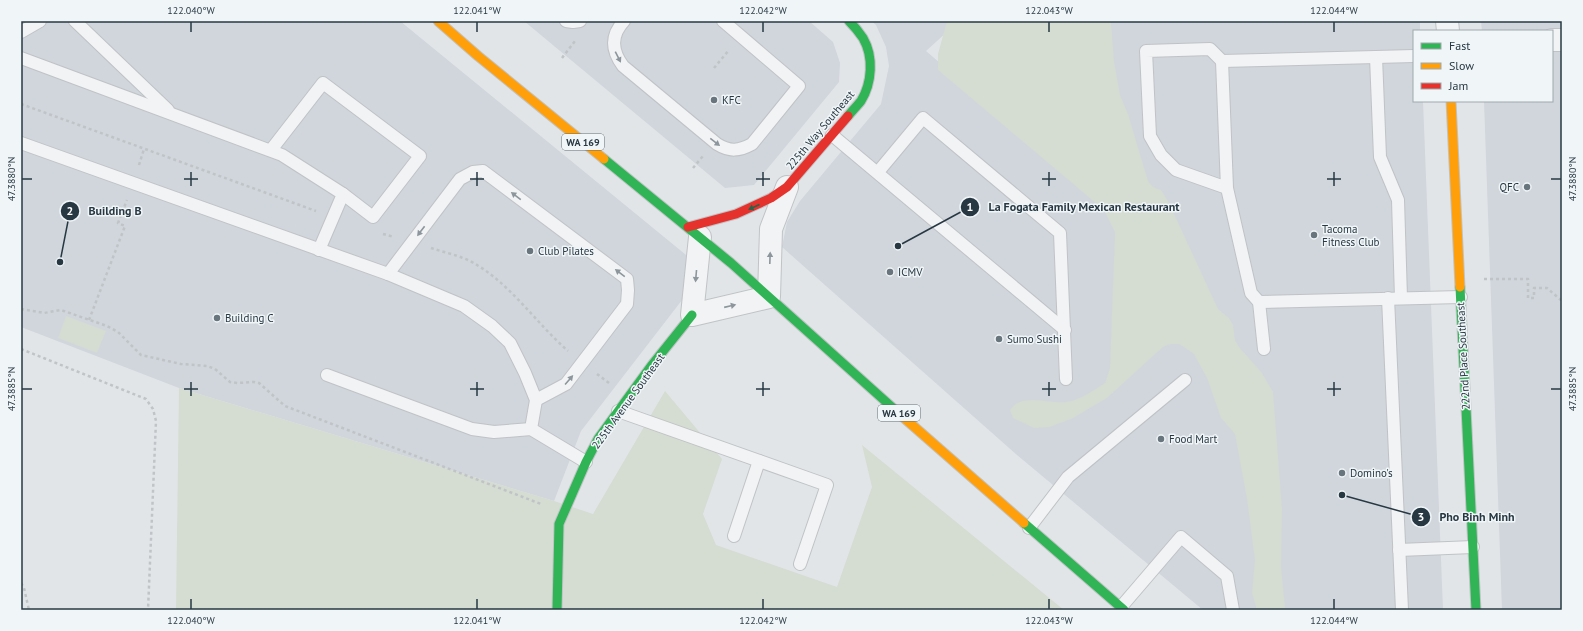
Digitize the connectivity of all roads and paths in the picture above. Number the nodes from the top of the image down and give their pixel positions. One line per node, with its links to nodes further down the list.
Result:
1 (40, 21): 9 (lane)
2 (75, 21): 15 (lane)
3 (438, 21): 25 (street, WA 169)
4 (566, 21): 5 (lane)
5 (580, 21)
6 (624, 21): 7 (lane, one-way to 7)
7 (723, 21)
8 (849, 21): 16 (street, 225th Way Southeast)
9 (21, 32)
10 (1413, 56): 11 (lane)
11 (1376, 57): 13 (lane); 32 (lane)
12 (21, 58): 15 (lane)
13 (1222, 61): 23 (lane); 23 (lane)
14 (1451, 102): 30 (street, 222nd Place Southeast)
15 (171, 113): 19 (lane)
16 (832, 135): 20 (lane); 22 (street, 225th Way Southeast)
17 (21, 143): 21 (lane)
18 (144, 149): 21 (path)
19 (271, 150): 24 (lane); 24 (lane)
20 (878, 172): 38 (lane); 38 (lane)
21 (133, 183): 26 (lane); 37 (path)
22 (787, 186): 25 (street, one-way to 25); 29 (street, one-way to 22)
23 (1226, 188): 34 (lane)
24 (343, 194): 26 (lane)
25 (694, 232): 29 (street, WA 169); 36 (street, one-way to 36)
26 (319, 250): 27 (lane)
27 (388, 274): 44 (lane); 44 (lane, one-way to 27)
28 (1486, 279): 33 (path)
29 (769, 297): 36 (street, one-way to 29); 50 (street, WA 169)
30 (1461, 297): 32 (lane); 52 (street, 222nd Place Southeast)
31 (1388, 298): 32 (lane); 34 (lane); 53 (lane)
32 (1401, 298)
33 (1562, 300)
34 (1259, 302): 40 (lane)
35 (21, 309): 37 (path)
36 (692, 315): 45 (street, 225th Avenue Southeast)
37 (89, 320): 49 (path)
38 (1064, 330): 42 (lane)
39 (21, 349): 58 (path)
40 (1264, 349)
41 (327, 375): 46 (lane)
42 (1066, 379)
43 (1185, 380): 50 (lane)
44 (536, 400): 46 (lane)
45 (618, 411): 47 (lane); 48 (street, 225th Avenue Southeast)
46 (531, 429): 48 (lane)
47 (759, 461): 51 (lane); 54 (lane)
48 (586, 462): 49 (street, 225th Avenue Southeast)
49 (564, 513): 59 (street, 225th Avenue Southeast)
50 (1029, 528): 56 (street, WA 169)
51 (734, 536)
52 (1473, 547): 53 (lane); 62 (street, 222nd Place Southeast)
53 (1399, 550): 61 (lane)
54 (800, 564)
55 (21, 583): 57 (path)
56 (1122, 609): 60 (lane)
57 (29, 610)
58 (148, 610)
59 (557, 610)
60 (1233, 610)
61 (1402, 610)
62 (1476, 610)

